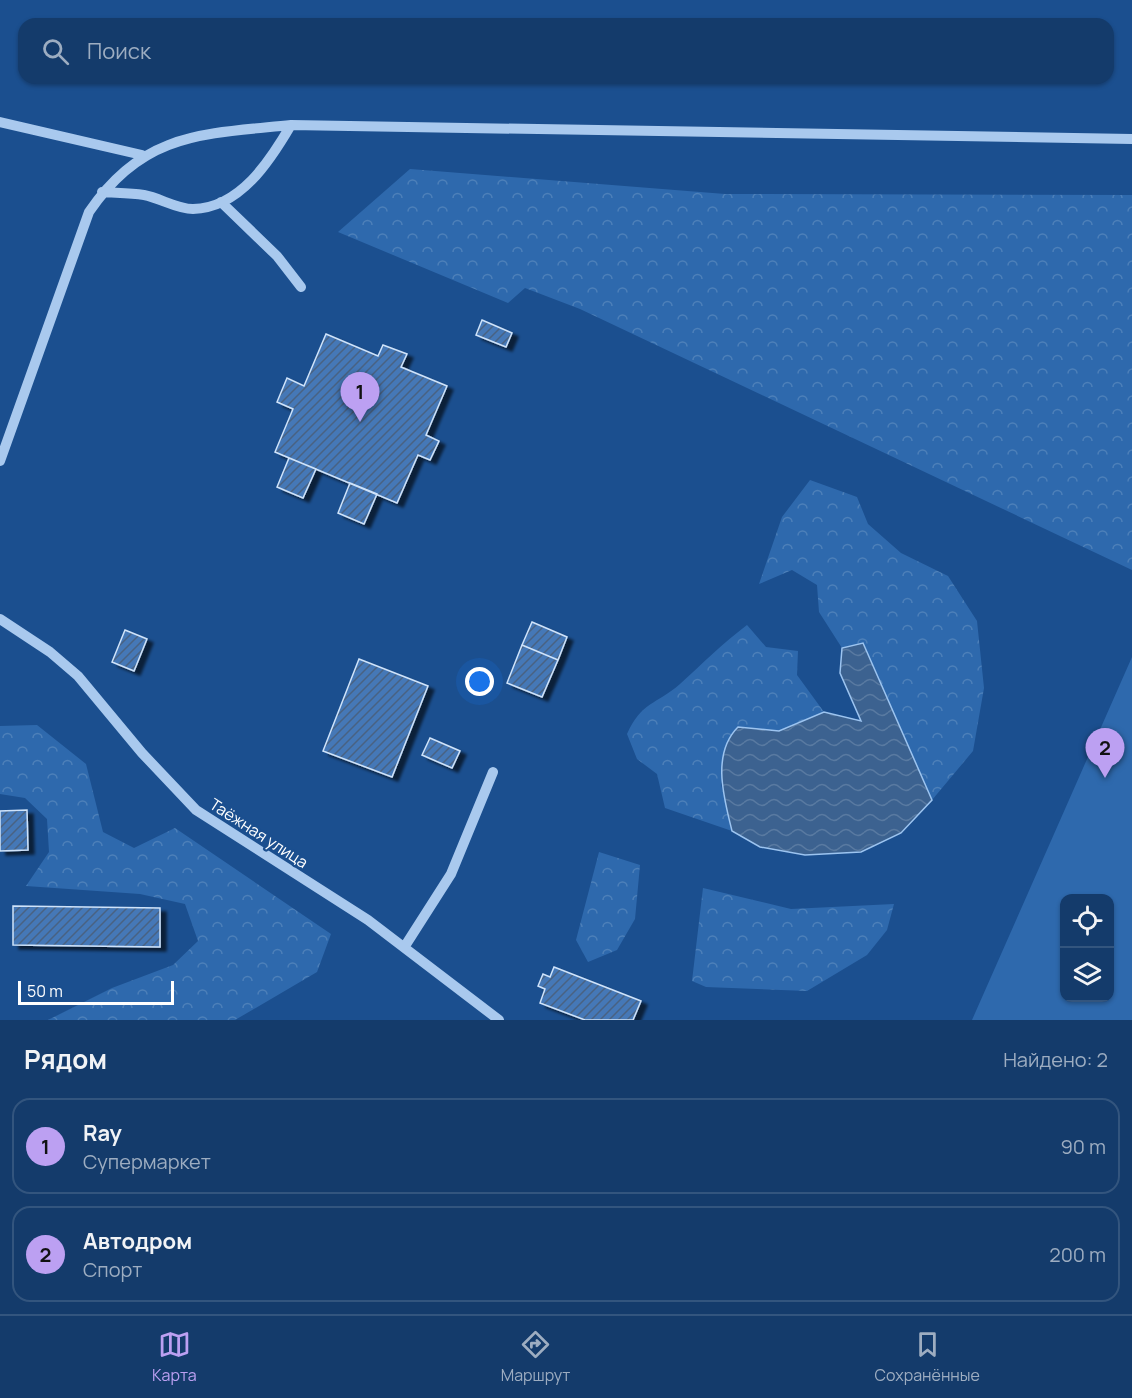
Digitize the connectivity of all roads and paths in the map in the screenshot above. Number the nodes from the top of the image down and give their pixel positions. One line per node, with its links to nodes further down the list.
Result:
1 (0, 122): 4 (street)
2 (291, 126): 3 (street); 4 (street); 6 (street)
3 (1132, 139)
4 (142, 156): 5 (street)
5 (102, 192): 6 (street); 8 (street)
6 (221, 202): 7 (street)
7 (301, 286)
8 (0, 461)
9 (0, 620): 11 (street, Таёжная улица)
10 (492, 772): 11 (street)
11 (405, 946): 12 (street, Таёжная улица)
12 (499, 1020)

